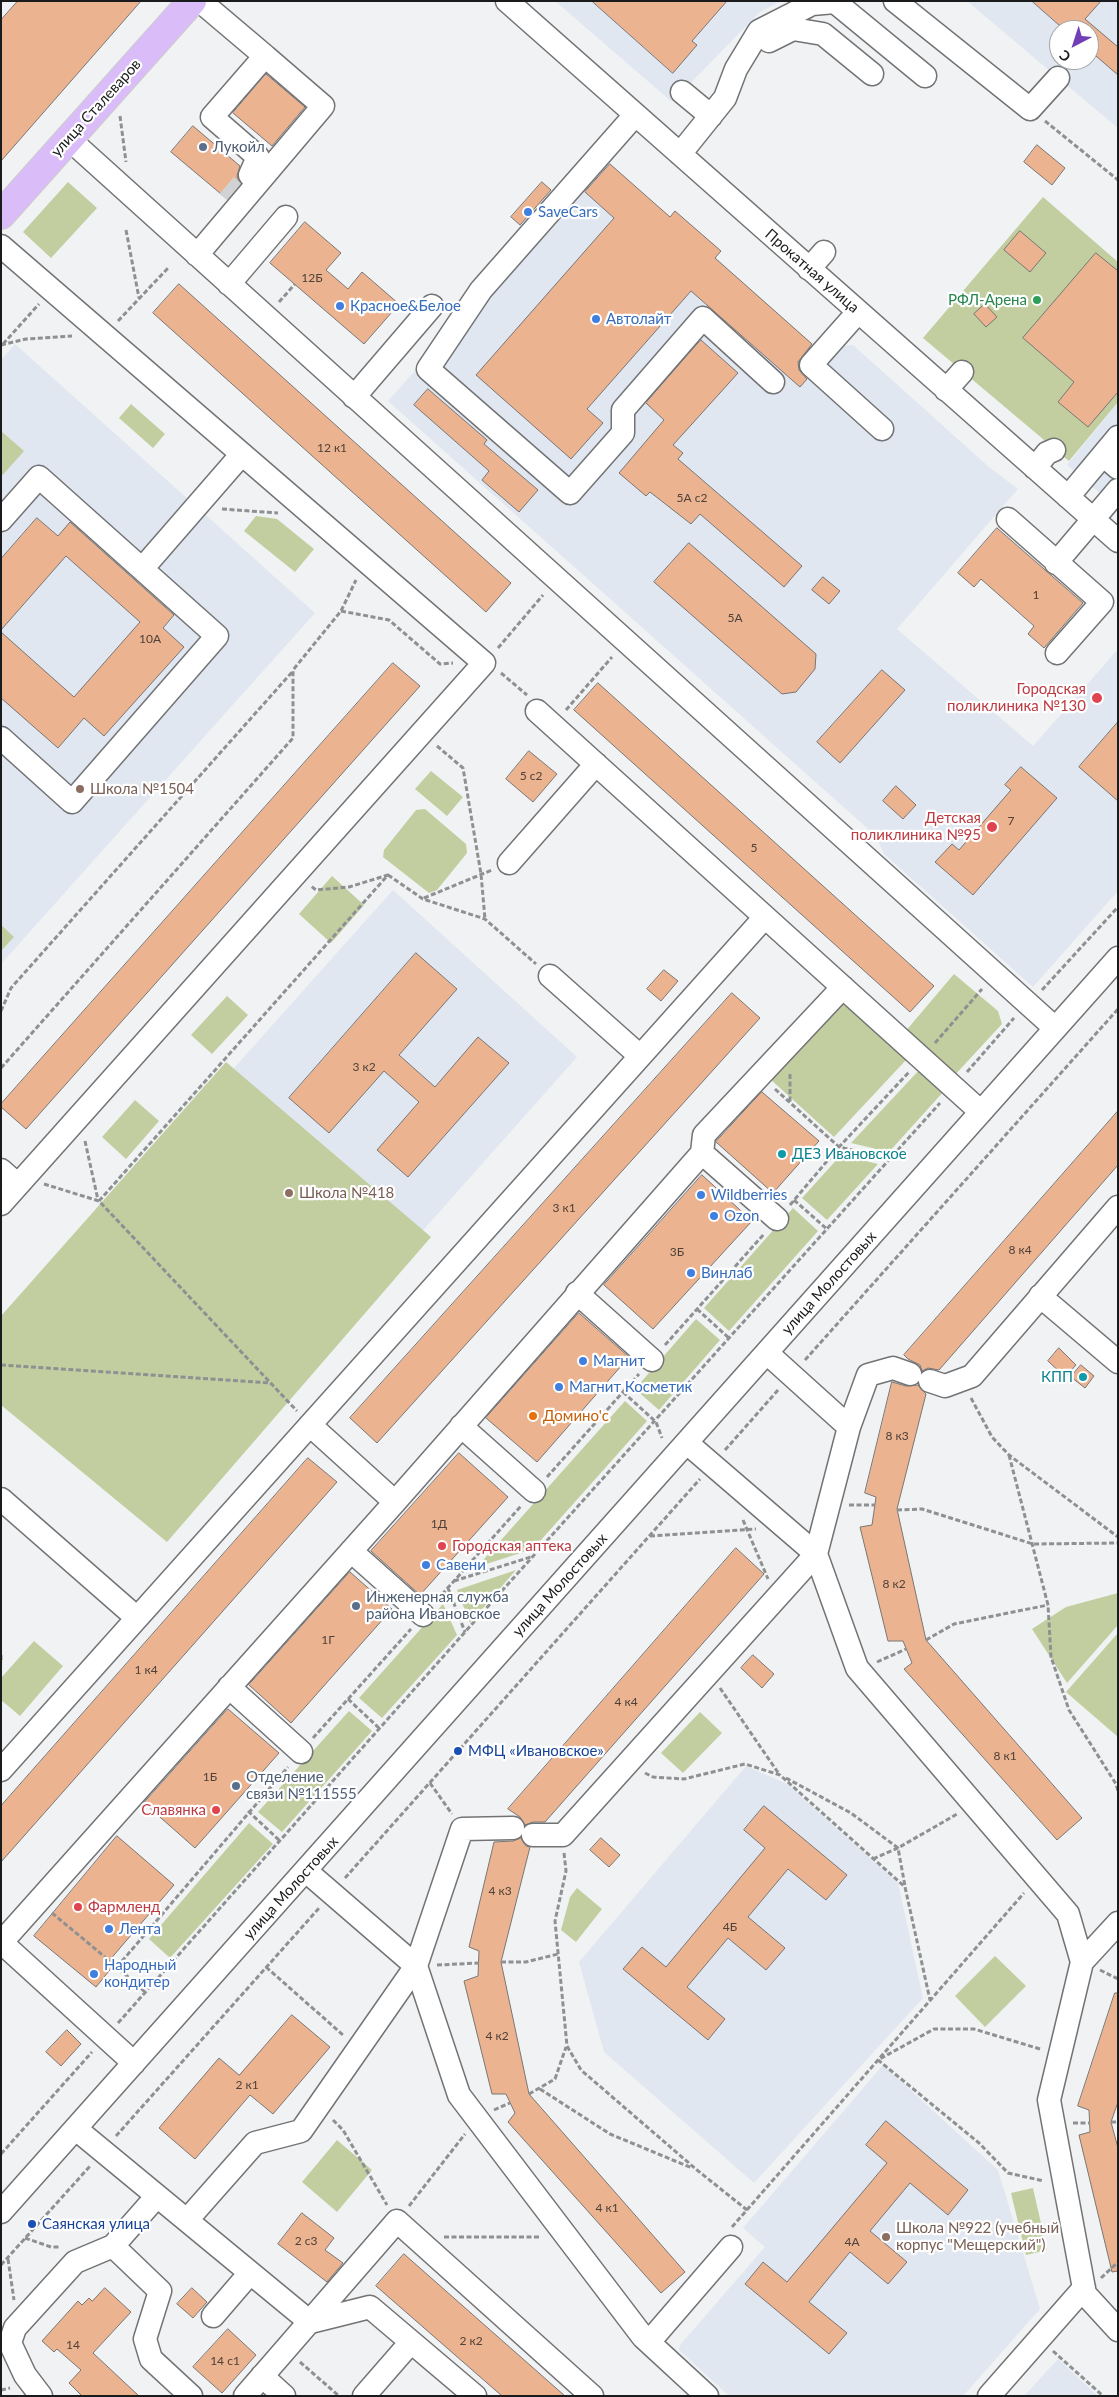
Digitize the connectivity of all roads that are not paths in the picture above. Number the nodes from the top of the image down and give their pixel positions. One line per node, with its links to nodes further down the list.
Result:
1 (192, 1): 13 (main road, улица Сталеваров)
2 (200, 1): 5 (street)
3 (507, 1): 11 (street, Прокатная улица)
4 (895, 1): 9 (street)
5 (265, 56): 15 (street); 20 (street)
6 (736, 69): 7 (street); 8 (street); 12 (street)
7 (872, 74)
8 (925, 76)
9 (1058, 78)
10 (682, 92): 12 (street)
11 (636, 115): 14 (street, Прокатная улица); 26 (street)
12 (711, 116): 14 (street)
13 (69, 140): 16 (main road, улица Сталеваров); 20 (street)
14 (680, 154): 21 (street, Прокатная улица)
15 (250, 174)
16 (1, 215)
17 (286, 217): 22 (street)
18 (1, 246): 32 (street)
19 (824, 252): 21 (street)
20 (197, 255): 22 (street)
21 (809, 268): 24 (street, Прокатная улица)
22 (229, 284): 28 (street)
23 (432, 306): 28 (street)
24 (858, 312): 27 (street, Прокатная улица); 29 (street)
25 (962, 372): 27 (street)
26 (773, 382)
27 (946, 390): 34 (street, Прокатная улица)
28 (354, 397): 52 (street)
29 (882, 429)
30 (1118, 438): 33 (street)
31 (1054, 450): 34 (street)
32 (242, 454): 42 (street); 57 (street)
33 (1110, 461): 36 (street)
34 (1035, 468): 36 (street, Прокатная улица)
35 (1118, 490): 38 (street)
36 (1068, 497): 38 (street, Прокатная улица)
37 (1008, 519): 41 (street)
38 (1093, 519): 40 (street, Прокатная улица); 41 (street)
39 (1, 520): 42 (street)
40 (1118, 541)
41 (1056, 563): 43 (street)
42 (142, 569): 45 (street)
43 (1057, 653)
44 (545, 718): 46 (street)
45 (1, 738)
46 (596, 764): 47 (street); 48 (street)
47 (509, 863)
48 (764, 917): 51 (street); 53 (street)
49 (1118, 958): 52 (street, улица Молостовых)
50 (550, 976): 53 (street)
51 (842, 987): 54 (street); 55 (street)
52 (1055, 1028): 54 (street, улица Молостовых)
53 (640, 1056): 66 (street)
54 (981, 1112): 63 (street, улица Молостовых)
55 (702, 1153): 60 (street); 61 (street)
56 (1, 1170): 57 (street)
57 (21, 1181): 58 (street)
58 (1, 1204)
59 (1118, 1207): 62 (street)
60 (777, 1219)
61 (577, 1293): 64 (street); 67 (street)
62 (1040, 1296): 65 (street); 68 (street)
63 (767, 1353): 68 (street); 69 (street, улица Молостовых)
64 (652, 1360)
65 (1118, 1362)
66 (310, 1425): 72 (street); 76 (street)
67 (461, 1426): 70 (street); 72 (street)
68 (848, 1427): 74 (street)
69 (688, 1443): 74 (street); 80 (street, улица Молостовых)
70 (534, 1491)
71 (1, 1499): 76 (street)
72 (395, 1502): 73 (street)
73 (351, 1551): 75 (street); 77 (street)
74 (816, 1554): 83 (street); 84 (street)
75 (424, 1615)
76 (138, 1618): 79 (street)
77 (230, 1687): 78 (street); 82 (street)
78 (301, 1752)
79 (1, 1770)
80 (306, 1871): 84 (street); 85 (street, улица Молостовых)
81 (1118, 1923): 83 (street)
82 (2, 1943): 85 (street)
83 (1082, 1962): 93 (street)
84 (416, 1966): 89 (street); 98 (street)
85 (134, 2063): 86 (street, улица Молостовых)
86 (76, 2128): 87 (street); 88 (street, улица Молостовых)
87 (157, 2196): 89 (street); 90 (street)
88 (1, 2212)
89 (187, 2220): 92 (street)
90 (113, 2246): 100 (street); 101 (street)
91 (727, 2252): 98 (street)
92 (250, 2273): 94 (street); 95 (street)
93 (1084, 2288): 96 (street); 108 (street)
94 (213, 2316)
95 (310, 2322): 97 (street); 99 (street); 106 (street)
96 (1118, 2330)
97 (411, 2342): 104 (street); 105 (street)
98 (649, 2342): 107 (street)
99 (262, 2376): 102 (street); 103 (street)
100 (41, 2396)
101 (191, 2396)
102 (245, 2396)
103 (284, 2396)
104 (364, 2396)
105 (474, 2396)
106 (592, 2396)
107 (707, 2396)
108 (989, 2396)

